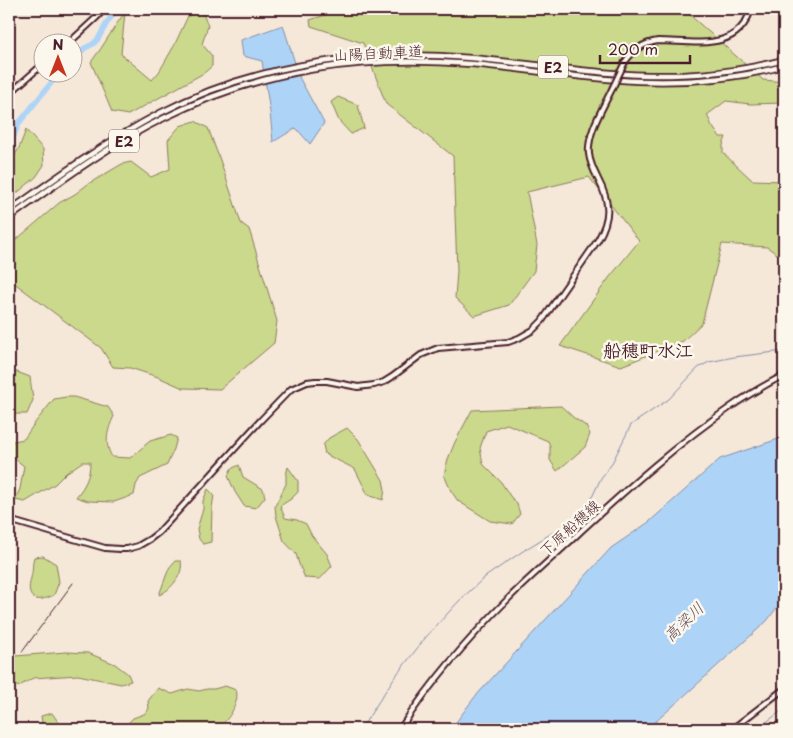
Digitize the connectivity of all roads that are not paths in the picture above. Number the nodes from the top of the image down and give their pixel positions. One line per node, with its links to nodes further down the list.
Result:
1 (104, 9): 3 (street)
2 (752, 9): 13 (street, bridge)
3 (81, 32)
4 (784, 60): 5 (highway, 山陽自動車道 / E2)
5 (321, 65): 6 (highway, 山陽自動車道 / E2); 8 (highway, 山陽自動車道 / E2)
6 (784, 66)
7 (32, 74): 9 (street)
8 (249, 81): 10 (highway, 山陽自動車道 / E2); 11 (highway, 山陽自動車道 / E2)
9 (9, 94)
10 (9, 211)
11 (9, 218)
12 (784, 375): 15 (street, 下原船穂線)
13 (9, 520)
14 (784, 689): 16 (street)
15 (400, 729)
16 (732, 729)

